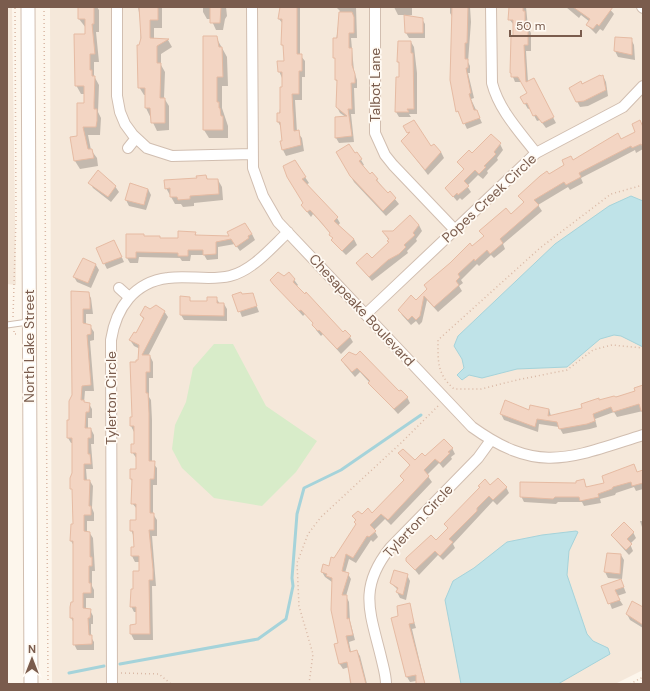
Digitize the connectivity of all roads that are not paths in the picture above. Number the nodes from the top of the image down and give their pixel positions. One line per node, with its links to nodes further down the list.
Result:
1 (28, 7): 17 (street, North Lake Street)
2 (116, 7): 7 (street)
3 (252, 7): 10 (street, Chesapeake Boulevard)
4 (375, 7): 11 (street, Talbot Lane)
5 (491, 7): 9 (street)
6 (643, 86): 9 (street, Popes Creek Circle)
7 (136, 138): 8 (street); 10 (street)
8 (128, 148)
9 (536, 153): 11 (street, Popes Creek Circle)
10 (252, 154): 12 (street, Chesapeake Boulevard)
11 (455, 230): 15 (street, Popes Creek Circle)
12 (288, 232): 14 (street, Tylerton Circle); 15 (street, Chesapeake Boulevard)
13 (120, 288): 14 (street)
14 (129, 297): 21 (street, Tylerton Circle)
15 (366, 314): 19 (street, Chesapeake Boulevard)
16 (10, 325): 17 (lane)
17 (29, 328): 20 (street, North Lake Street)
18 (643, 435): 19 (street, Chesapeake Boulevard)
19 (491, 440): 22 (street, Tylerton Circle)
20 (31, 684)
21 (112, 684)
22 (386, 684)

